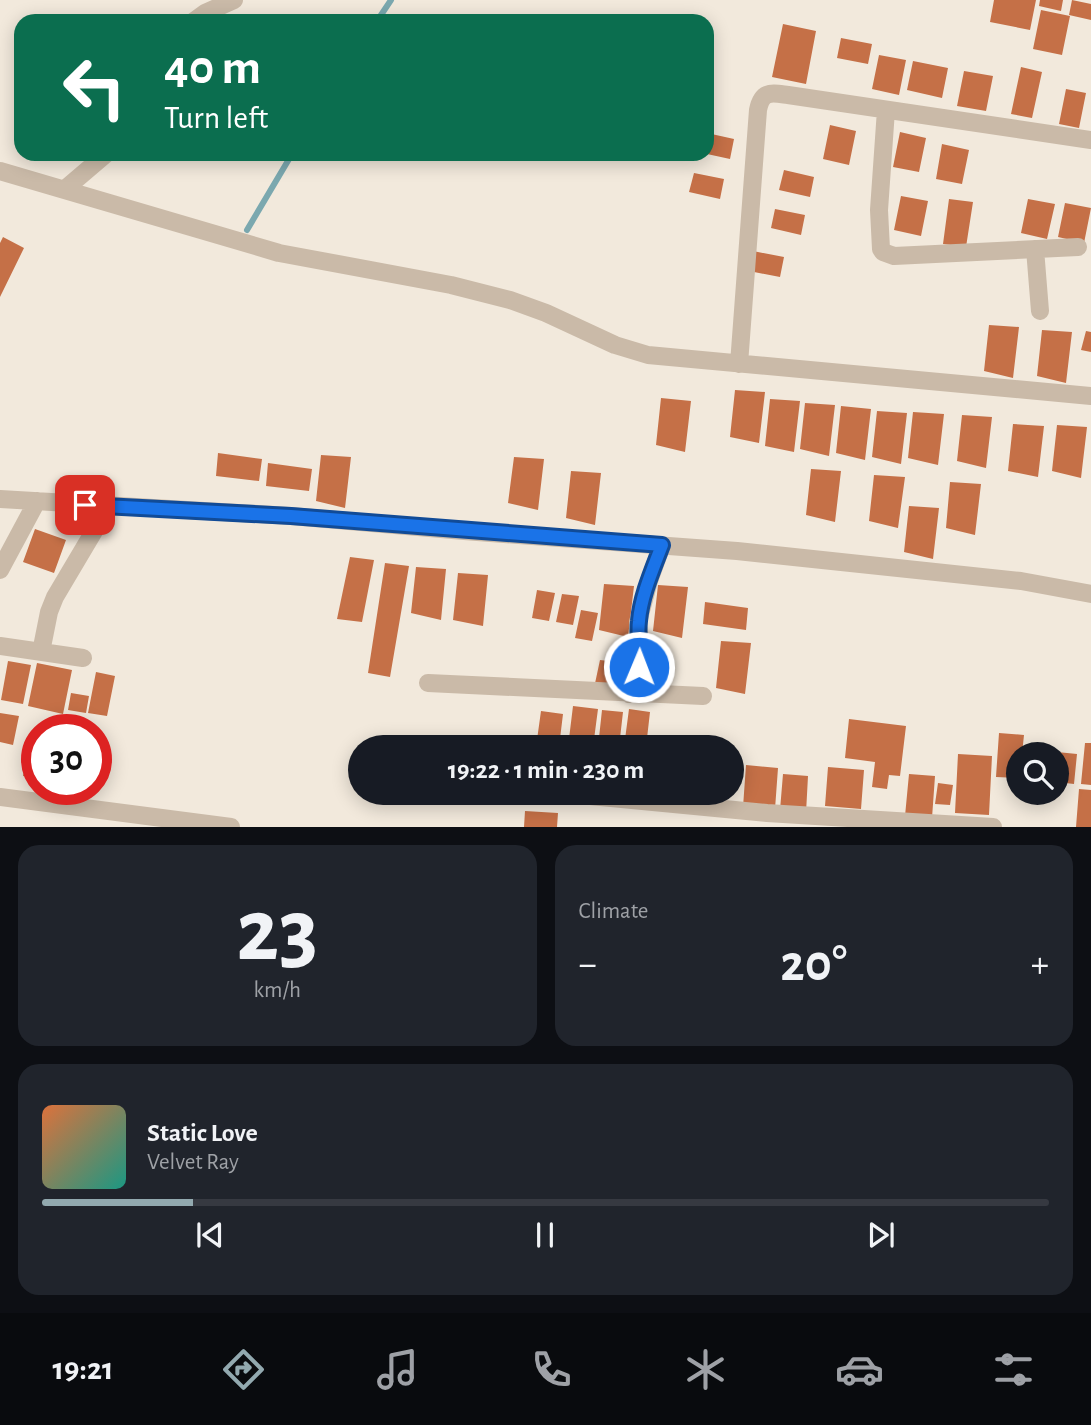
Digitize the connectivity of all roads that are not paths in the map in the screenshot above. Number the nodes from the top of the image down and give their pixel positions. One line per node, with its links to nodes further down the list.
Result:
1 (234, 0): 2 (street)
2 (203, 14)
3 (886, 110): 4 (street); 9 (street); 11 (street)
4 (1091, 141)
5 (98, 161): 7 (street)
6 (3, 178): 7 (street)
7 (65, 190): 11 (street)
8 (1077, 247): 9 (street)
9 (1035, 249): 10 (street)
10 (1040, 311)
11 (739, 364): 12 (street)
12 (1091, 396)
13 (0, 499): 14 (street)
14 (37, 501): 15 (street); 17 (street)
15 (109, 506): 16 (street); 20 (street)
16 (662, 545): 18 (street); 23 (street)
17 (0, 570)
18 (1091, 594)
19 (0, 646): 20 (street)
20 (41, 652): 21 (street)
21 (83, 658)
22 (428, 683): 23 (street)
23 (629, 694): 24 (street)
24 (703, 696)
25 (0, 797): 27 (street)
26 (684, 805): 28 (street)
27 (231, 827)
28 (993, 827)

